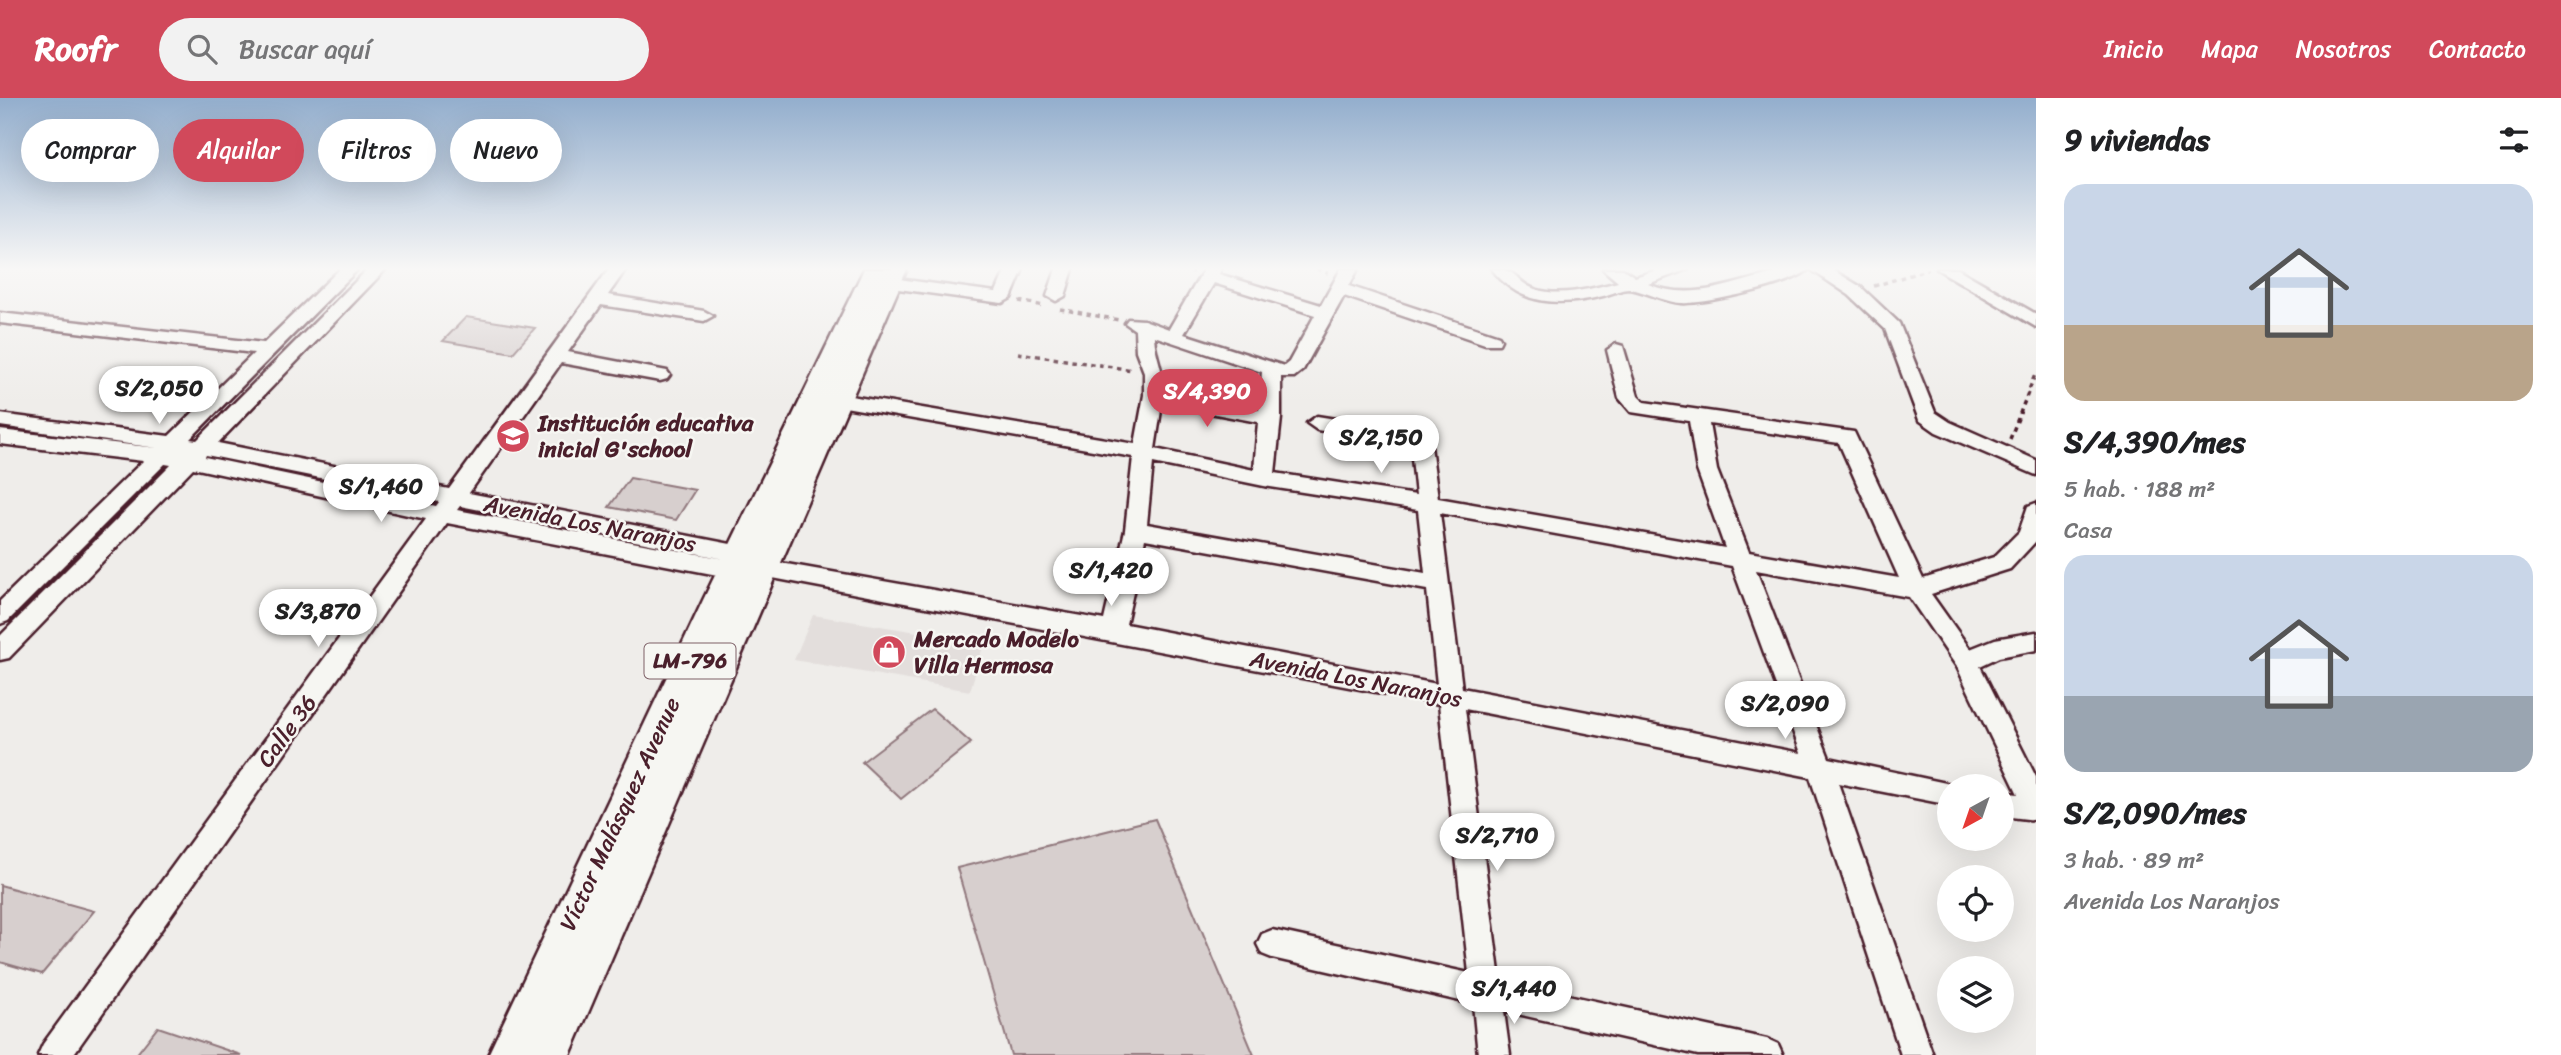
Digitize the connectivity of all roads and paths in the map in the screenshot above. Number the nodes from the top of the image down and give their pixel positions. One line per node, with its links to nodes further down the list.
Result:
1 (305, 314): 17 (street)
2 (334, 314): 35 (street)
3 (586, 314): 20 (street, Calle 36)
4 (689, 314): 12 (street)
5 (868, 314): 43 (main road, Víctor Malásquez Avenue / LM-796)
6 (872, 314): 26 (main road, Víctor Malásquez Avenue / LM-796)
7 (1075, 314): 14 (path)
8 (1187, 314): 15 (street)
9 (1323, 314): 21 (street)
10 (1421, 314): 16 (street)
11 (1879, 314): 36 (street)
12 (704, 316)
13 (0, 318): 17 (street)
14 (1139, 324): 15 (street); 25 (street)
15 (1174, 336): 21 (street)
16 (1492, 340)
17 (269, 349): 33 (street)
18 (1616, 350): 28 (street)
19 (1018, 353): 22 (path)
20 (556, 356): 24 (street); 39 (street, Calle 36)
21 (1272, 371): 27 (street)
22 (1145, 372)
23 (2036, 372): 32 (path)
24 (660, 375)
25 (1154, 395): 27 (street); 34 (street)
26 (839, 400): 34 (street); 43 (main road, Víctor Malásquez Avenue / LM-796)
27 (1270, 418): 37 (street)
28 (1698, 418): 42 (street); 45 (street)
29 (0, 420): 33 (street, Avenida Los Naranjos)
30 (1317, 423): 38 (street)
31 (5, 443): 33 (street, Avenida Los Naranjos)
32 (2008, 443)
33 (165, 450): 35 (street, Avenida Los Naranjos); 46 (street)
34 (1144, 452): 37 (street); 41 (street)
35 (194, 454): 39 (street, Avenida Los Naranjos); 49 (street)
36 (2036, 468)
37 (1265, 478): 38 (street)
38 (1429, 504): 42 (street); 44 (street)
39 (449, 507): 43 (street, Avenida Los Naranjos); 58 (street, Calle 36)
40 (2036, 511): 45 (street)
41 (1136, 530): 44 (street); 47 (street)
42 (1742, 559): 45 (street); 52 (street)
43 (745, 564): 47 (street, Avenida Los Naranjos); 59 (main road, Víctor Malásquez Avenue / LM-796); 60 (main road, Víctor Malásquez Avenue / LM-796)
44 (1436, 583): 51 (street)
45 (1916, 590): 50 (street)
46 (0, 615)
47 (1113, 631): 51 (street, Avenida Los Naranjos)
48 (2036, 641): 50 (street)
49 (0, 651)
50 (1966, 662): 55 (street)
51 (1451, 698): 52 (street, Avenida Los Naranjos); 57 (street)
52 (1820, 769): 53 (street, Avenida Los Naranjos); 63 (street)
53 (1937, 791)
54 (2014, 805): 55 (street)
55 (2036, 806)
56 (1272, 944): 57 (street)
57 (1487, 994): 61 (street); 62 (street)
58 (54, 1055)
59 (509, 1055)
60 (549, 1055)
61 (1494, 1055)
62 (1767, 1055)
63 (1917, 1055)

